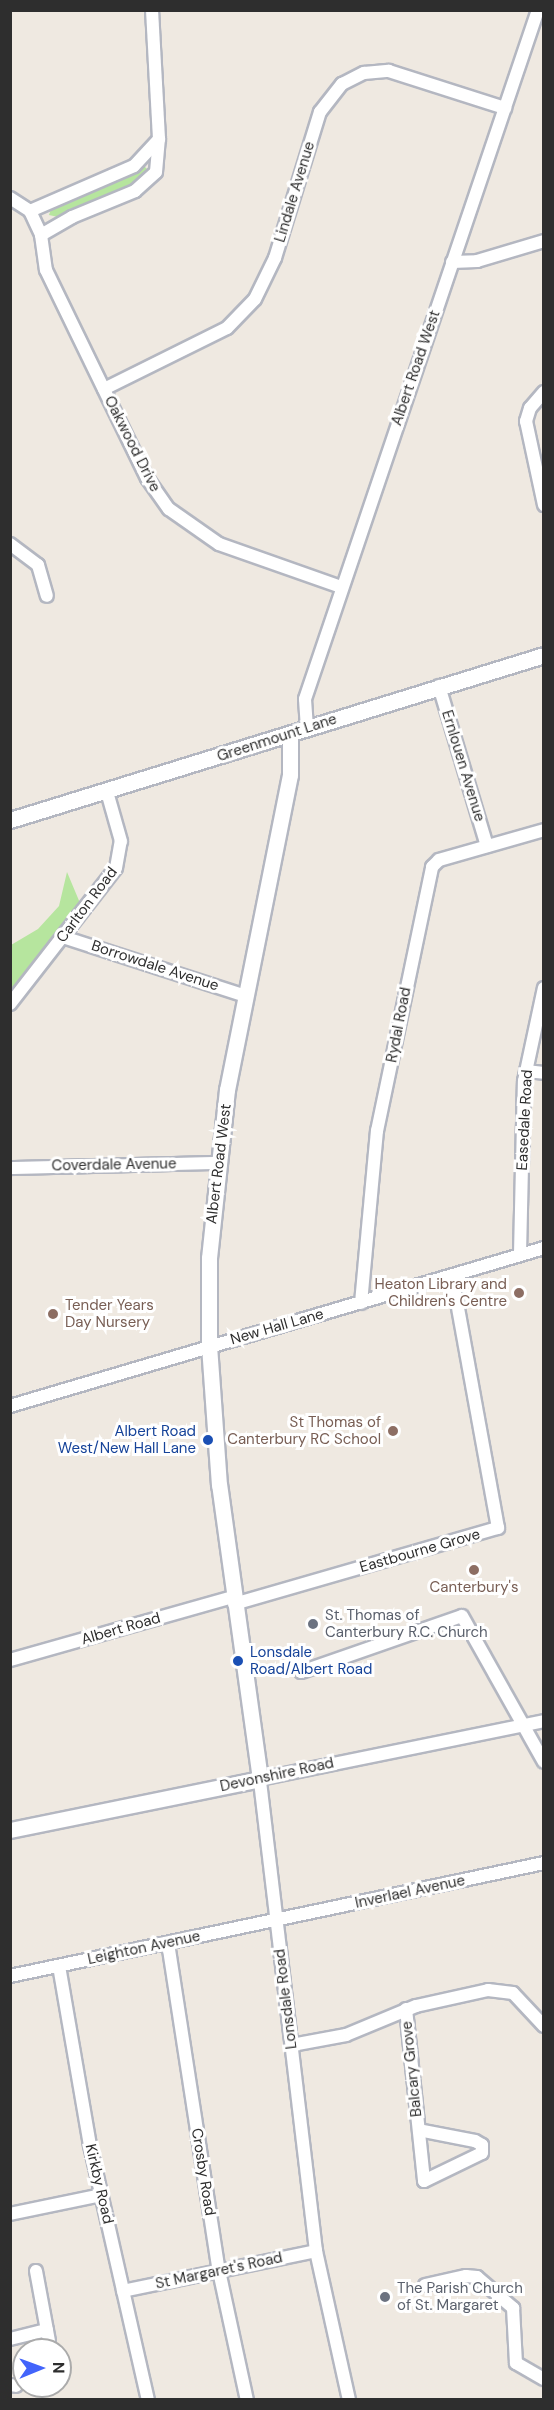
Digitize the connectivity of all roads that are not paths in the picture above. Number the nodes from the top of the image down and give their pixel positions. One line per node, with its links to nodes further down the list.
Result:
1 (152, 10): 4 (street)
2 (538, 10): 3 (street, Albert Road West)
3 (505, 108): 9 (street, Albert Road West); 10 (street, Lindale Avenue)
4 (159, 139): 6 (street); 7 (street)
5 (10, 198): 6 (street)
6 (30, 211): 7 (street, Oakwood Drive)
7 (41, 235): 10 (street, Oakwood Drive)
8 (543, 241): 9 (street)
9 (452, 262): 14 (street, Albert Road West)
10 (104, 389): 14 (street, Oakwood Drive)
11 (543, 392): 12 (street)
12 (543, 505)
13 (10, 544): 15 (street)
14 (341, 587): 18 (street, Albert Road West)
15 (47, 596)
16 (543, 655): 17 (street, Greenmount Lane)
17 (439, 686): 18 (street, Greenmount Lane); 23 (street, Ernlouen Avenue)
18 (307, 728): 19 (street, Greenmount Lane)
19 (290, 735): 20 (street, Greenmount Lane); 26 (street, Albert Road West)
20 (107, 792): 21 (street, Greenmount Lane); 24 (street, Carlton Road)
21 (10, 819)
22 (543, 830): 23 (street, Rydal Road)
23 (487, 846): 35 (street, Rydal Road)
24 (63, 937): 26 (street, Borrowdale Avenue); 27 (street, Carlton Road)
25 (543, 988): 28 (street, Easedale Road)
26 (246, 996): 30 (street, Albert Road West)
27 (10, 1004)
28 (526, 1071): 29 (street); 33 (street, Easedale Road)
29 (543, 1073)
30 (217, 1162): 31 (street, Coverdale Avenue); 36 (street, Albert Road West)
31 (10, 1168)
32 (543, 1248): 33 (street, New Hall Lane)
33 (520, 1254): 34 (street, New Hall Lane)
34 (452, 1276): 35 (street, New Hall Lane); 38 (street, Eastbourne Grove)
35 (361, 1303): 36 (street, New Hall Lane)
36 (209, 1347): 37 (street, New Hall Lane); 38 (street, Albert Road West)
37 (10, 1406)
38 (233, 1600): 39 (street, Albert Road); 44 (street, Lonsdale Road)
39 (10, 1660)
40 (301, 1672): 42 (street)
41 (543, 1721): 42 (street, Devonshire Road)
42 (523, 1725): 43 (street); 44 (street, Devonshire Road)
43 (543, 1762)
44 (260, 1779): 45 (street, Devonshire Road); 47 (street, Lonsdale Road)
45 (10, 1830)
46 (543, 1863): 47 (street, Inverlael Avenue)
47 (277, 1920): 48 (street, Leighton Avenue); 53 (street, Lonsdale Road)
48 (168, 1943): 49 (street, Leighton Avenue); 59 (street, Crosby Road)
49 (59, 1966): 50 (street, Leighton Avenue); 55 (street, Kirkby Road)
50 (10, 1976)
51 (406, 2009): 52 (street); 53 (street); 54 (street, Balcary Grove)
52 (543, 2026)
53 (292, 2045): 57 (street, Lonsdale Road)
54 (419, 2130): 54 (street, Balcary Grove)
55 (101, 2195): 56 (street); 61 (street, Kirkby Road)
56 (10, 2214)
57 (316, 2251): 59 (street, St Margaret's Road); 66 (street, Lonsdale Road)
58 (36, 2271): 62 (street)
59 (219, 2271): 61 (street, St Margaret's Road); 65 (street, Crosby Road)
60 (425, 2285): 63 (street)
61 (123, 2291): 64 (street, Kirkby Road)
62 (10, 2338)
63 (543, 2379)
64 (148, 2400)
65 (247, 2400)
66 (349, 2400)

